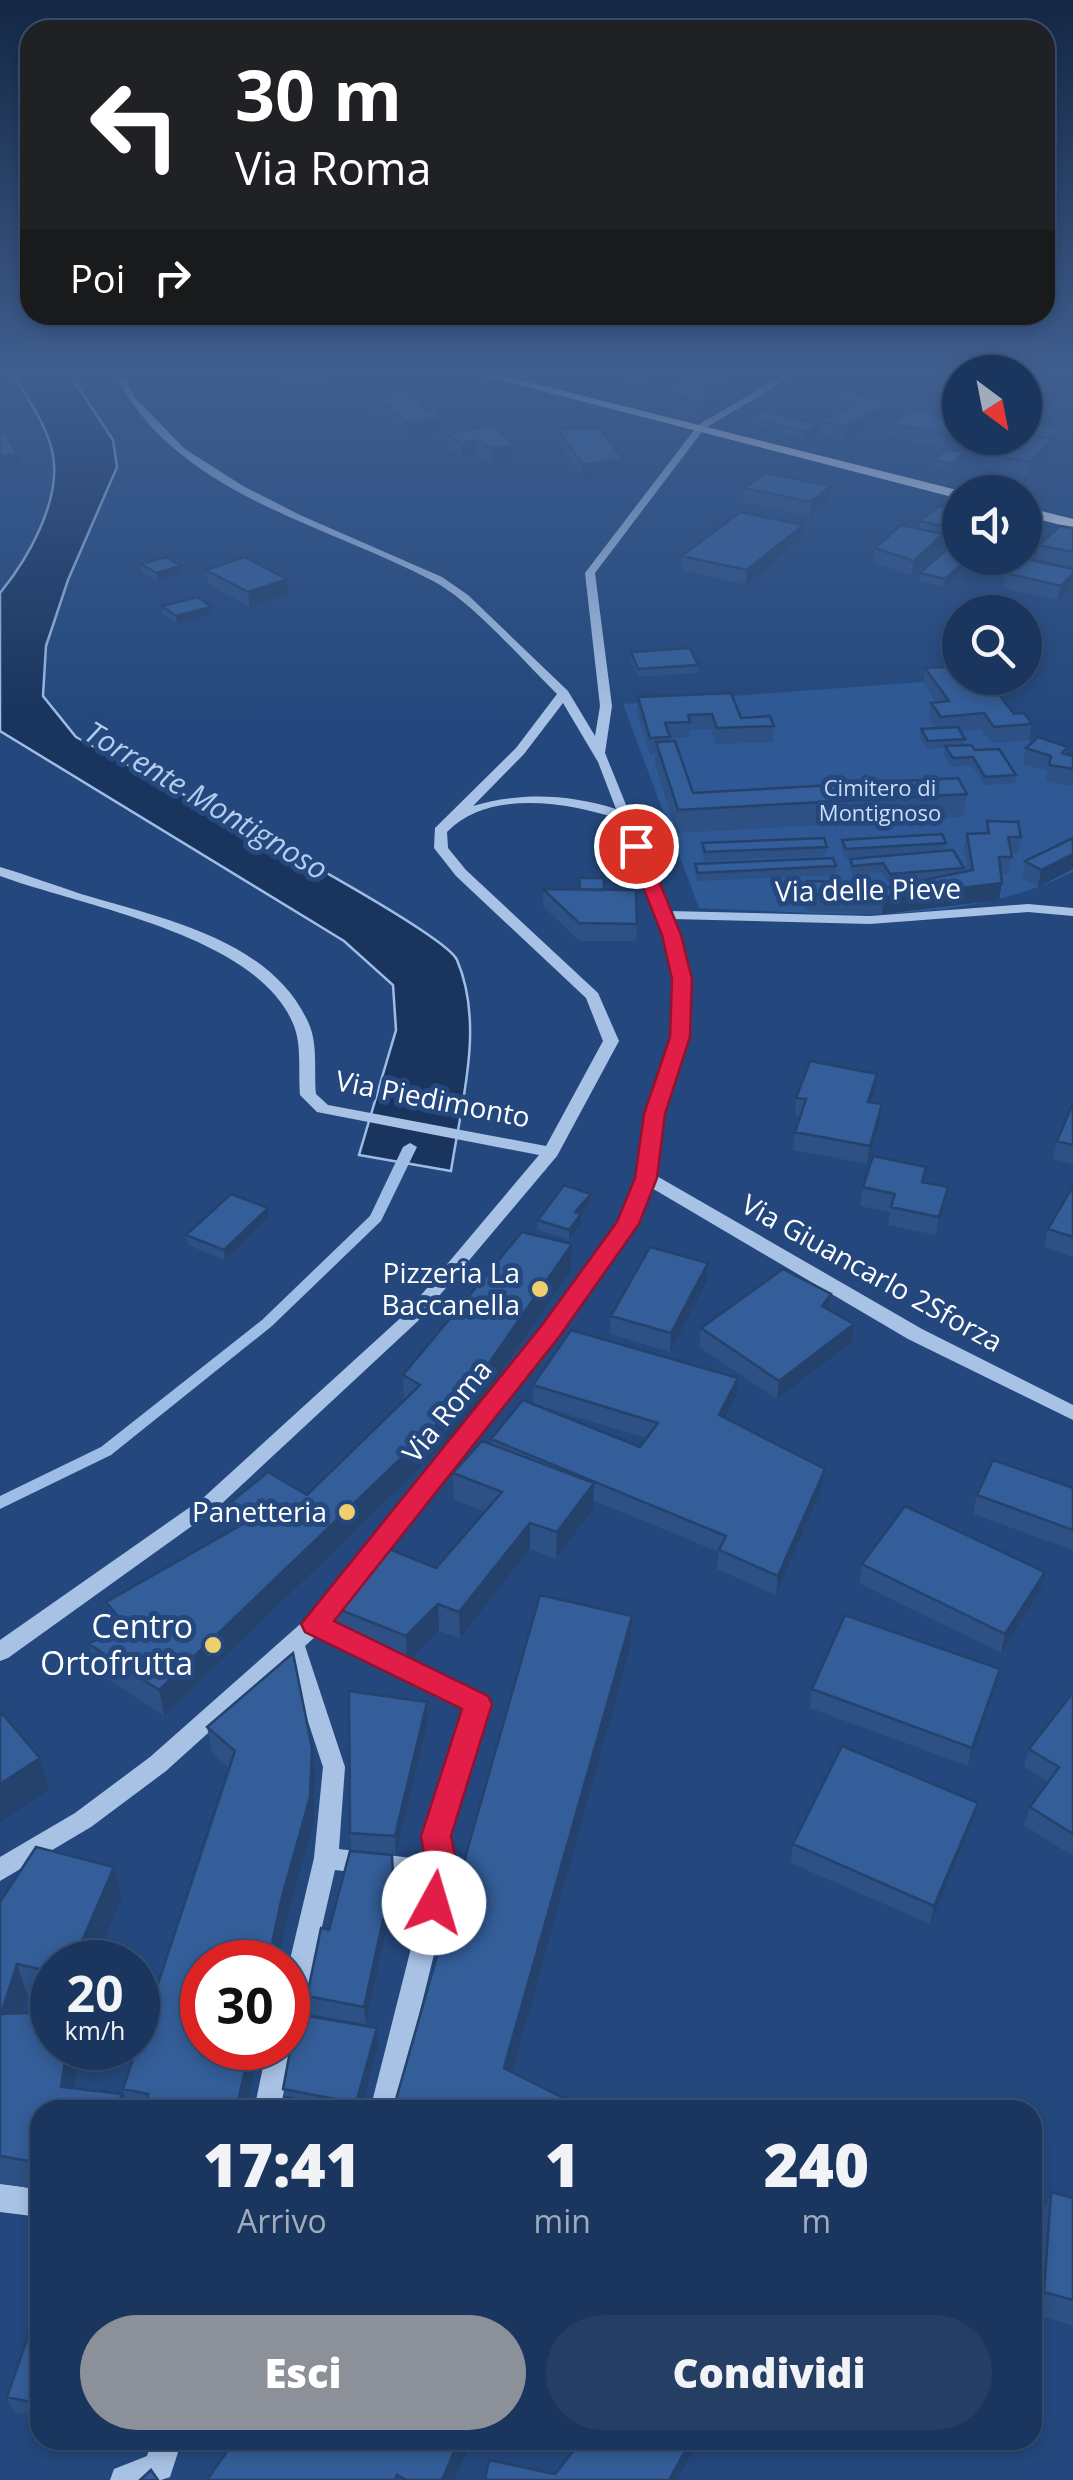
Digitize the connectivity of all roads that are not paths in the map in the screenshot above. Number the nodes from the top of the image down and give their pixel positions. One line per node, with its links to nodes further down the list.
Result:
1 (236, 486): 5 (street, Via Roma)
2 (657, 486): 6 (street)
3 (1042, 516): 4 (main road)
4 (1073, 524)
5 (564, 694): 6 (street, Via Roma); 8 (street)
6 (599, 752): 7 (street, Via Roma)
7 (624, 816): 8 (street); 11 (street, Via Roma)
8 (451, 817): 12 (street)
9 (0, 871): 12 (street, Via Piedimonto)
10 (1073, 912): 11 (street, Via delle Pieve)
11 (664, 915): 13 (street, Via Roma)
12 (552, 1152): 17 (street)
13 (646, 1178): 14 (street, Via Giuancarlo 2Sforza); 15 (street, Via Roma)
14 (1073, 1412)
15 (315, 1624): 16 (street, Via Roma); 20 (street)
16 (294, 1646): 18 (street); 19 (street, Via Roma)
17 (0, 1652)
18 (326, 1858): 20 (street); 21 (street)
19 (0, 1870)
20 (442, 1872): 24 (street)
21 (307, 1940)
22 (275, 2070): 23 (street)
23 (269, 2100)
24 (385, 2100)
25 (0, 2198): 26 (street)
26 (30, 2202)
27 (166, 2462): 28 (street)
28 (124, 2480)

